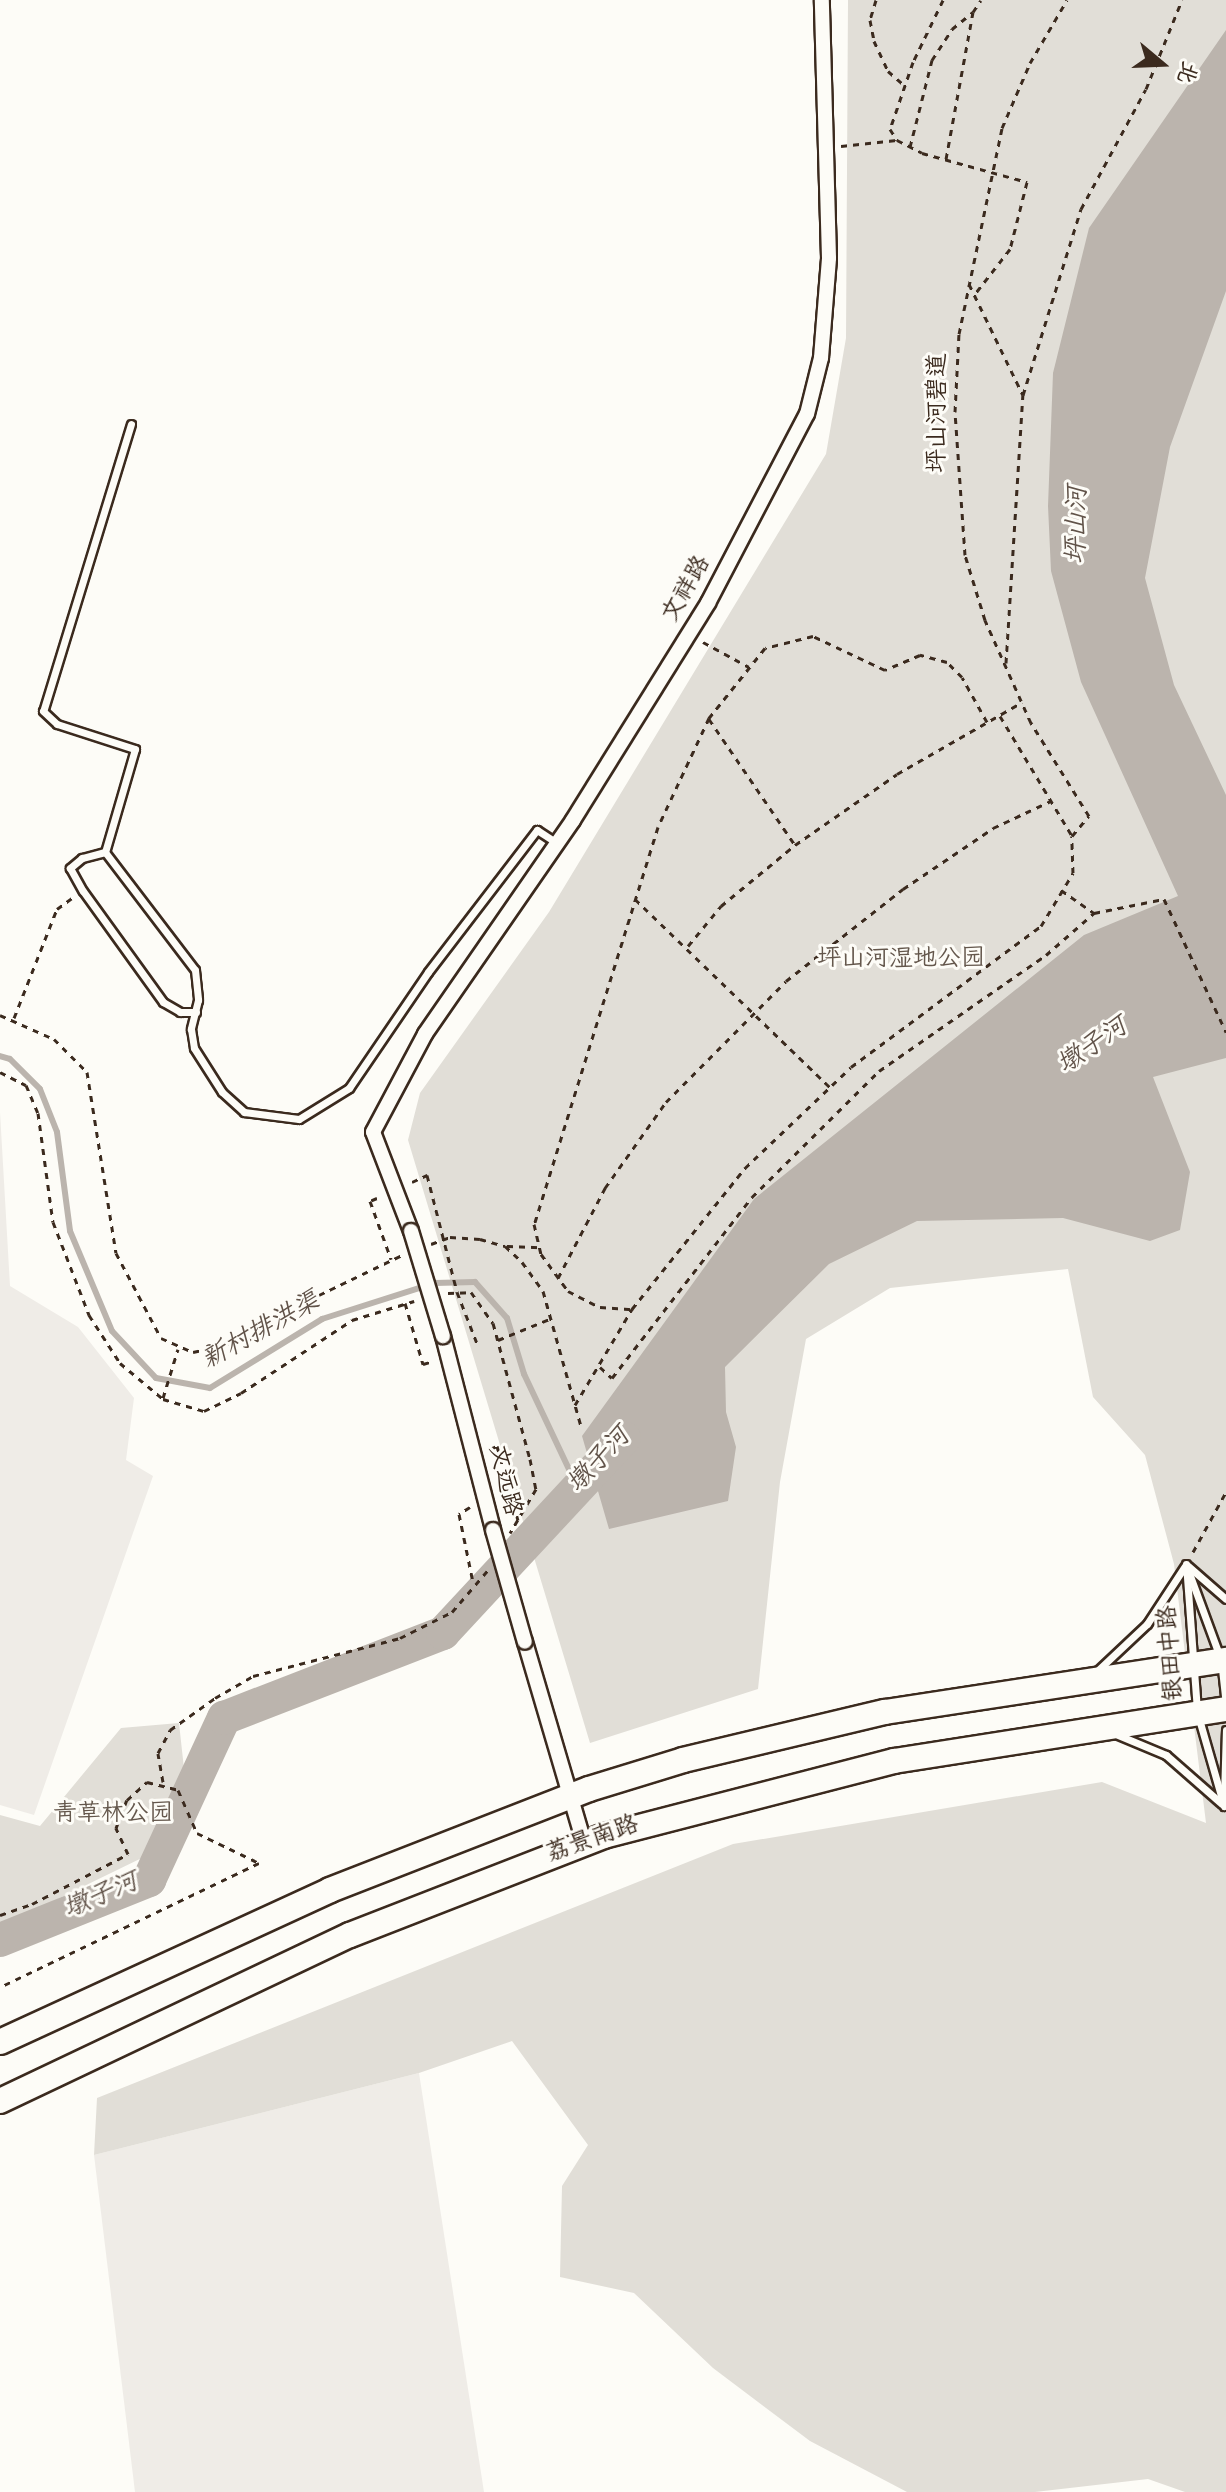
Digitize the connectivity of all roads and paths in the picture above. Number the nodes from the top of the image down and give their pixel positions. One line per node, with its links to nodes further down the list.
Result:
1 (822, 0): 10 (street, 文祥路)
2 (876, 0): 8 (path)
3 (943, 0): 8 (path)
4 (981, 0): 7 (path)
5 (1067, 0): 13 (path, 坪山河碧道)
6 (1182, 0): 16 (path)
7 (973, 12): 11 (path); 12 (path)
8 (904, 86): 9 (path)
9 (897, 140): 10 (path); 11 (path)
10 (826, 147): 18 (street, 文祥路)
11 (910, 147): 12 (path)
12 (946, 160): 13 (path)
13 (992, 174): 14 (path, 坪山河碧道); 15 (path)
14 (968, 283): 15 (path); 19 (path, 坪山河碧道)
15 (974, 295): 16 (path)
16 (1023, 395): 19 (path)
17 (131, 424): 29 (lane)
18 (689, 633): 20 (path); 27 (street, 文祥路)
19 (1006, 666): 21 (path, 坪山河碧道)
20 (749, 667): 23 (path); 24 (path)
21 (1022, 702): 22 (path); 26 (path, 坪山河碧道)
22 (1000, 715): 24 (path); 25 (path)
23 (709, 718): 28 (path); 32 (path)
24 (987, 722): 28 (path)
25 (1051, 801): 26 (path); 37 (path)
26 (1072, 836): 30 (path)
27 (557, 843): 35 (lane); 42 (street, 文祥路)
28 (795, 845): 34 (path)
29 (105, 852): 31 (lane); 35 (lane)
30 (1061, 890): 33 (path); 41 (path)
31 (83, 891): 35 (lane); 38 (path)
32 (635, 899): 34 (path); 47 (path)
33 (1094, 913): 39 (path); 62 (path)
34 (688, 946): 37 (path)
35 (196, 1012)
36 (0, 1015): 38 (path)
37 (756, 1016): 41 (path); 51 (path)
38 (14, 1018): 60 (path)
39 (1226, 1032)
40 (0, 1072): 63 (path)
41 (830, 1087): 56 (path)
42 (373, 1132): 83 (street, 文远路, bridge)
43 (412, 1182): 45 (path)
44 (377, 1198): 50 (path)
45 (444, 1240): 46 (path); 48 (path); 52 (path)
46 (505, 1246): 47 (path); 57 (path)
47 (540, 1247): 51 (path)
48 (417, 1249)
49 (404, 1254): 50 (path)
50 (391, 1259): 60 (path)
51 (558, 1278): 56 (path)
52 (457, 1292): 53 (path); 58 (path); 59 (path)
53 (444, 1294)
54 (418, 1300): 55 (path)
55 (405, 1303): 61 (path); 63 (path)
56 (632, 1309): 62 (path)
57 (552, 1318): 58 (path); 64 (path)
58 (498, 1340): 69 (path)
59 (478, 1346)
60 (178, 1349): 63 (path)
61 (430, 1362)
62 (600, 1367): 64 (path)
63 (163, 1399)
64 (575, 1405): 65 (path)
65 (581, 1426)
66 (490, 1449): 69 (path)
67 (1226, 1492): 71 (path)
68 (470, 1507): 73 (path)
69 (518, 1520): 70 (path)
70 (504, 1543)
71 (1186, 1564): 74 (lane); 75 (lane, 银田中路); 76 (lane, 银田中路); 77 (lane)
72 (490, 1566): 73 (path)
73 (473, 1582): 82 (path)
74 (1226, 1599)
75 (1224, 1660): 76 (main road, 荔景南路); 78 (lane, 银田中路)
76 (1192, 1664): 77 (main road, 荔景南路); 79 (lane, 银田中路)
77 (1089, 1678): 83 (main road, 荔景南路)
78 (1226, 1707): 79 (main road, 荔景南路)
79 (1197, 1712): 80 (main road, 荔景南路); 84 (lane, 银田中路)
80 (1082, 1728): 84 (lane); 85 (main road, 荔景南路)
81 (1226, 1730): 84 (lane)
82 (163, 1782): 86 (path); 87 (path)
83 (567, 1797): 85 (street, 文远路); 88 (main road, 荔景南路)
84 (1225, 1805)
85 (584, 1843): 89 (main road, 荔景南路)
86 (0, 1915)
87 (0, 1987)
88 (0, 2042)
89 (0, 2101)

